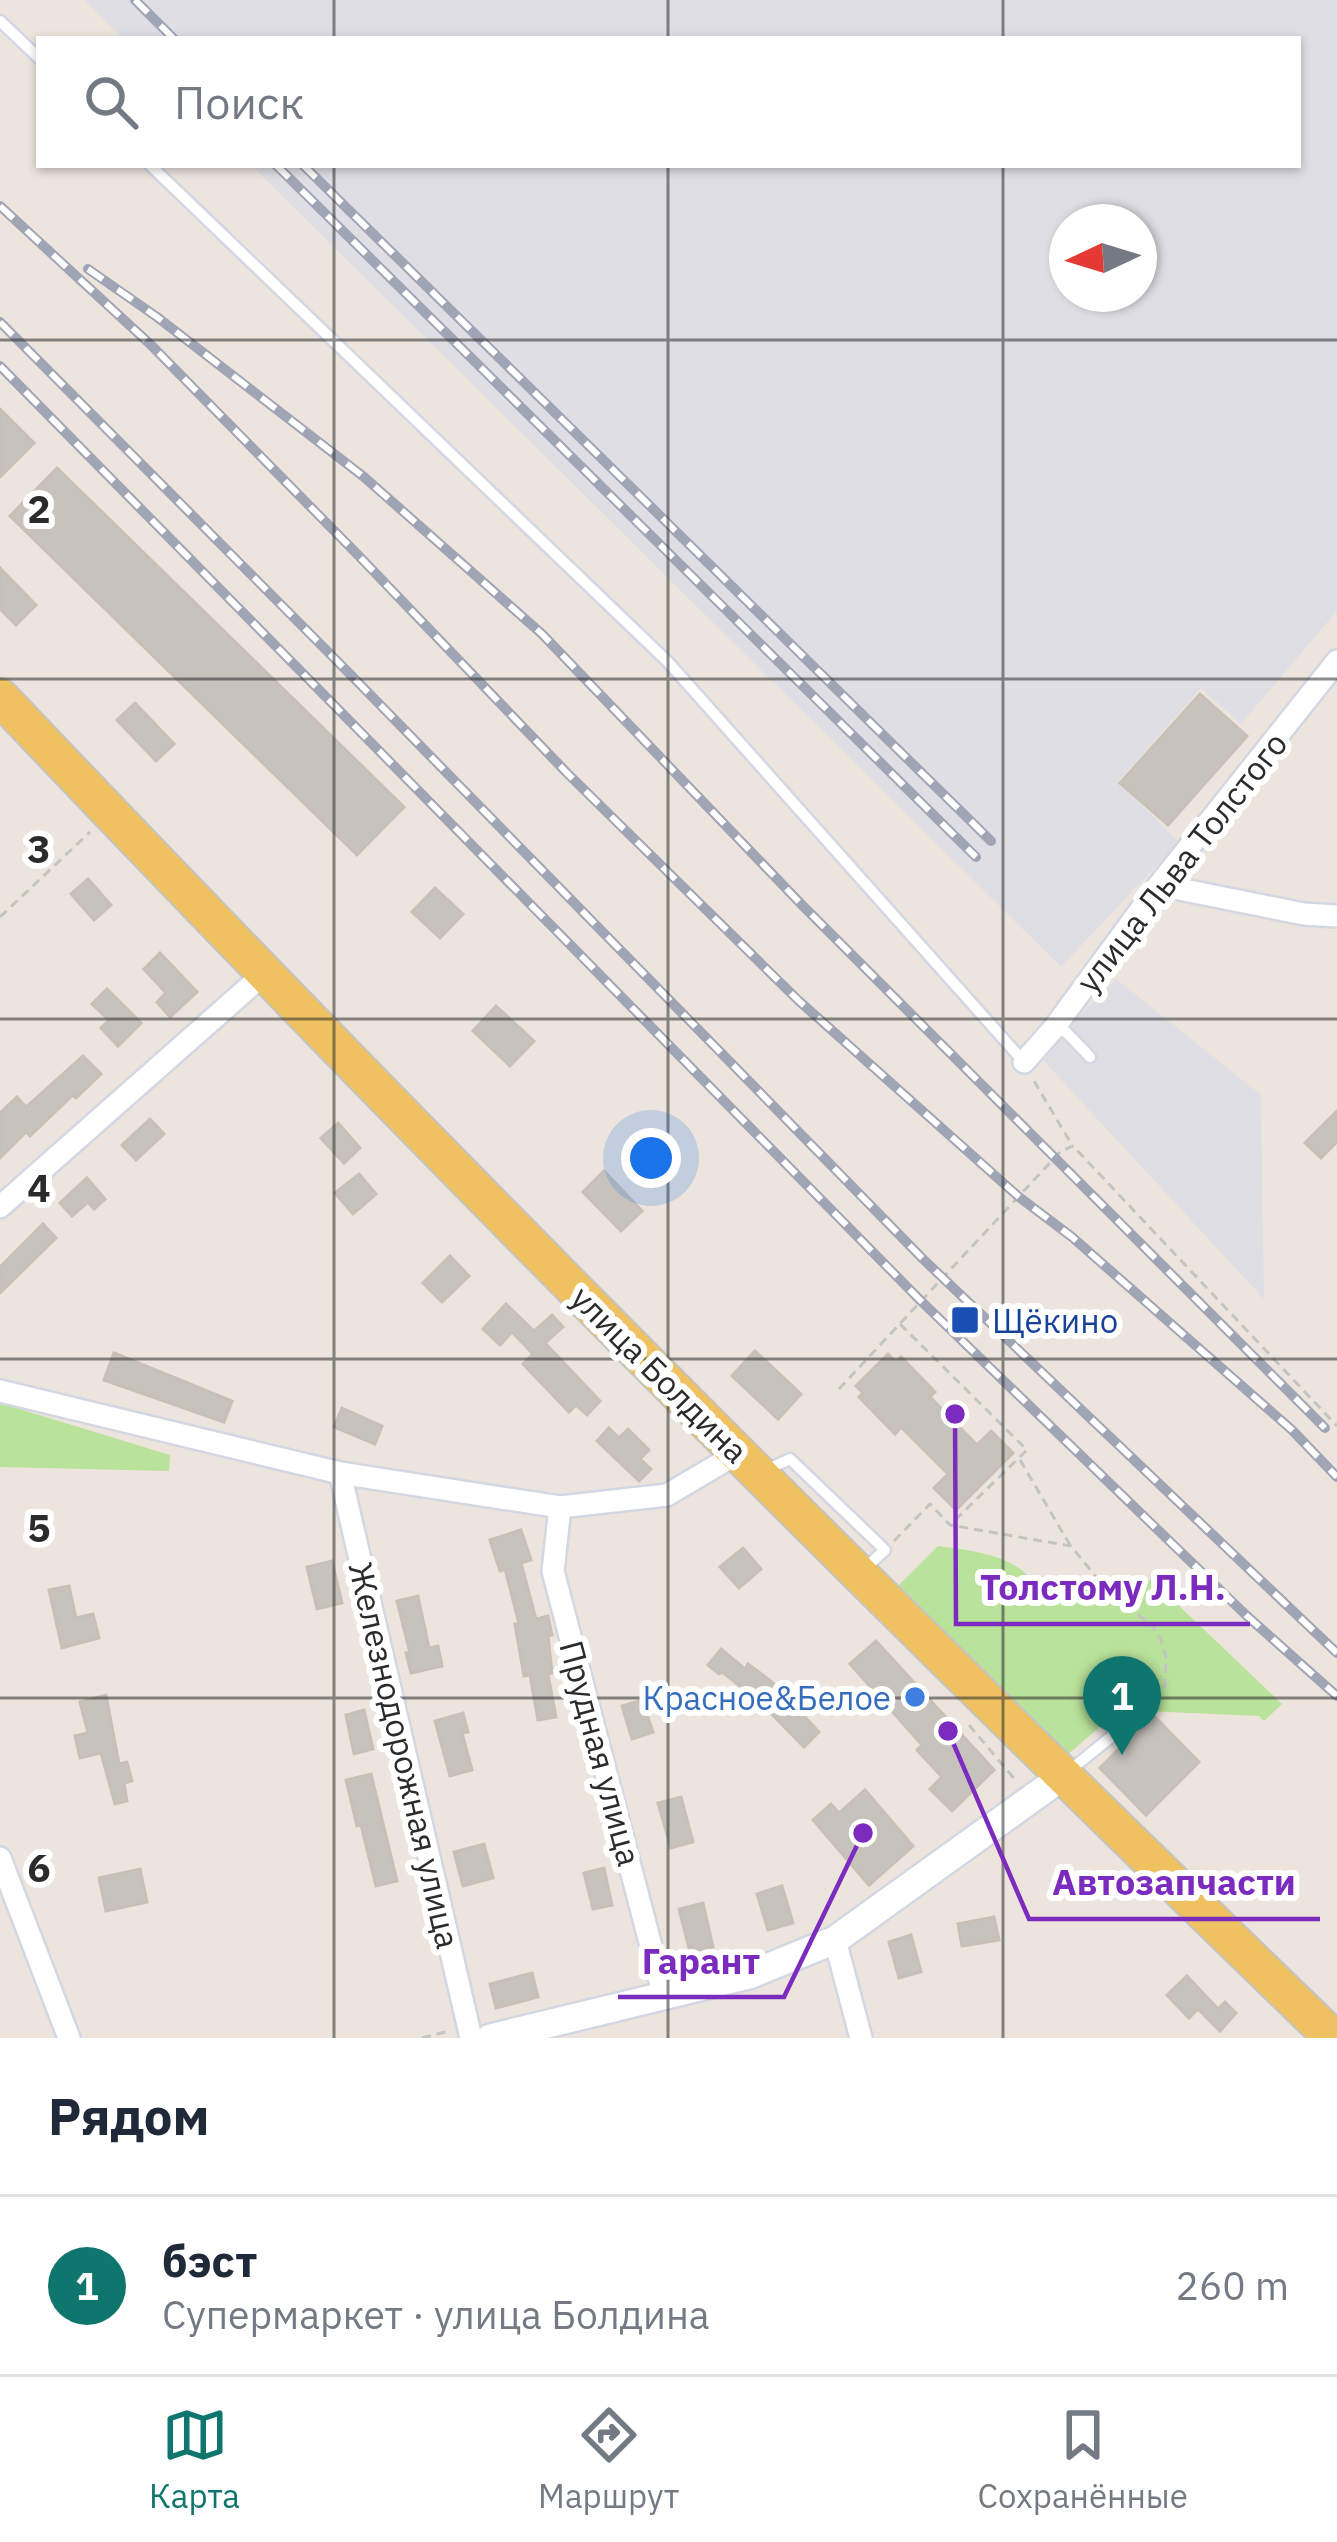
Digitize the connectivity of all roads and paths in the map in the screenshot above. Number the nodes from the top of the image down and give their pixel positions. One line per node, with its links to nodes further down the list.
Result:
1 (0, 21): 2 (lane)
2 (36, 55)
3 (153, 168): 13 (lane)
4 (1337, 661): 7 (street, улица Льва Толстого)
5 (0, 697): 6 (main road, улица Болдина)
6 (110, 813): 9 (path); 10 (main road, улица Болдина)
7 (1159, 885): 8 (street); 11 (street, улица Льва Толстого)
8 (1337, 916)
9 (0, 917)
10 (265, 973): 15 (street); 21 (main road, улица Болдина)
11 (1054, 1028): 12 (lane); 13 (street, улица Льва Толстого)
12 (1090, 1057)
13 (1024, 1062): 14 (path)
14 (1073, 1146): 16 (path); 19 (path)
15 (0, 1208)
16 (900, 1324): 17 (path); 20 (path)
17 (839, 1389)
18 (0, 1391): 22 (street)
19 (1337, 1426)
20 (1019, 1458): 24 (path); 25 (path)
21 (749, 1463): 23 (street); 26 (main road, улица Болдина)
22 (340, 1473): 23 (street); 34 (street, Железнодорожная улица)
23 (560, 1507): 33 (street, Прудная улица)
24 (950, 1525): 25 (path); 26 (path)
25 (1071, 1546): 28 (path)
26 (873, 1562): 29 (main road, улица Болдина)
27 (961, 1714): 30 (path)
28 (1131, 1720): 29 (lane)
29 (1063, 1776): 32 (street); 38 (main road, улица Болдина)
30 (1021, 1788)
31 (0, 1858): 35 (street)
32 (835, 1940): 33 (street); 37 (street)
33 (664, 1996): 34 (street)
34 (476, 2034): 36 (path)
35 (69, 2038)
36 (422, 2038)
37 (861, 2038)
38 (1333, 2038)

